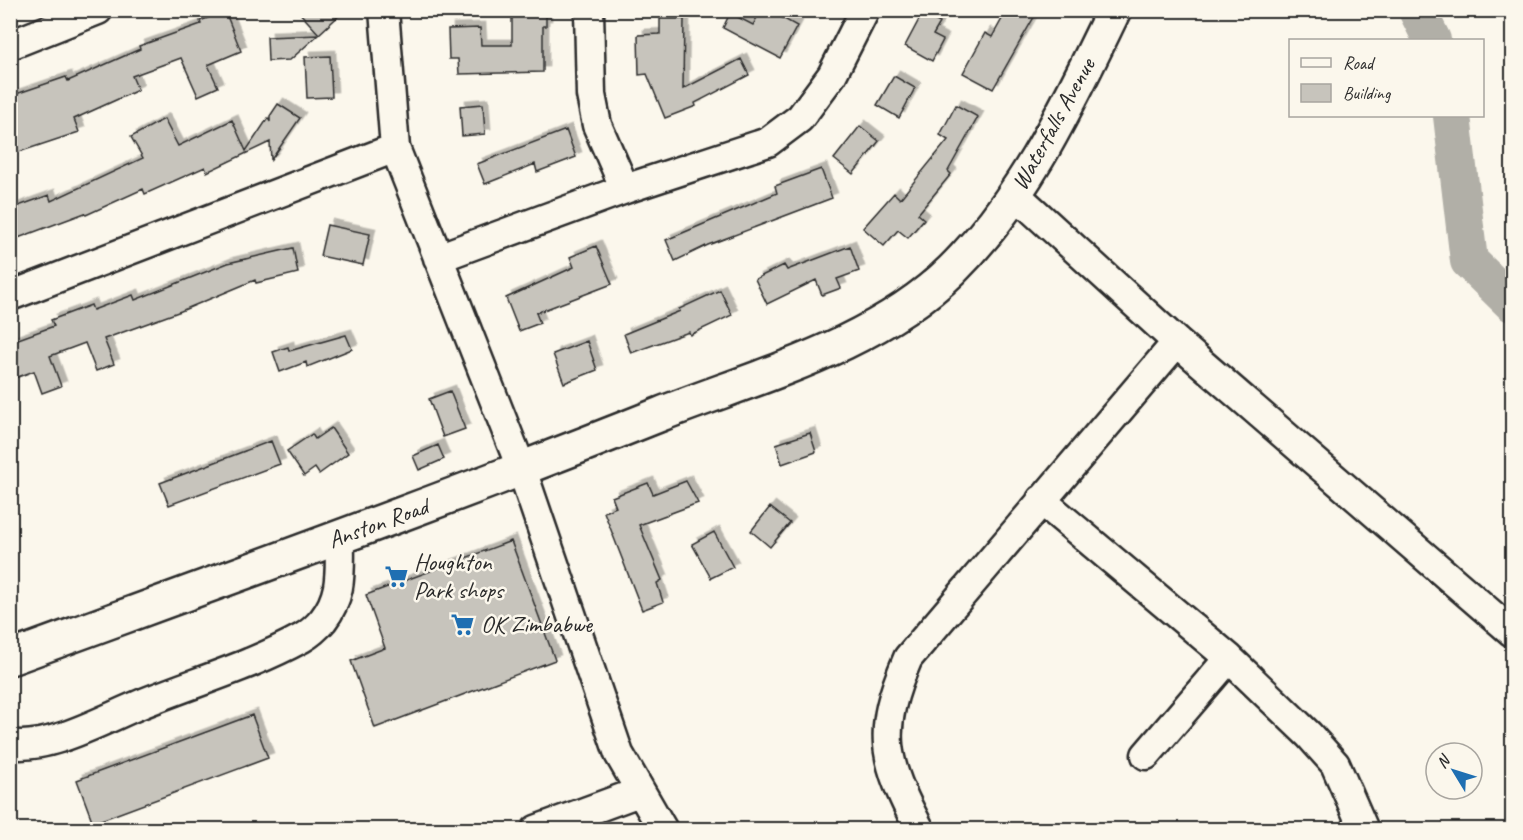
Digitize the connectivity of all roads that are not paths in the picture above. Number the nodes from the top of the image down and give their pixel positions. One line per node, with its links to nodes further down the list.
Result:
1 (98, 10): 6 (street)
2 (384, 10): 7 (street)
3 (589, 10): 8 (street)
4 (1114, 10): 9 (main road, Waterfalls Avenue)
5 (853, 15): 8 (street)
6 (10, 45)
7 (395, 148): 10 (street); 11 (street)
8 (625, 189): 10 (street)
9 (1015, 194): 12 (street); 13 (main road, Waterfalls Avenue)
10 (438, 258): 14 (street)
11 (10, 296)
12 (1177, 342): 15 (street); 17 (street)
13 (743, 384): 14 (main road, Anston Road)
14 (522, 470): 16 (main road, Anston Road); 22 (street)
15 (1041, 500): 19 (street); 25 (street)
16 (340, 537): 18 (main road, Anston Road); 20 (street)
17 (1512, 632)
18 (10, 658)
19 (1229, 658): 21 (street); 26 (street)
20 (10, 744)
21 (1146, 755)
22 (639, 792): 23 (street); 24 (street)
23 (536, 830)
24 (663, 830)
25 (920, 830)
26 (1364, 830)

